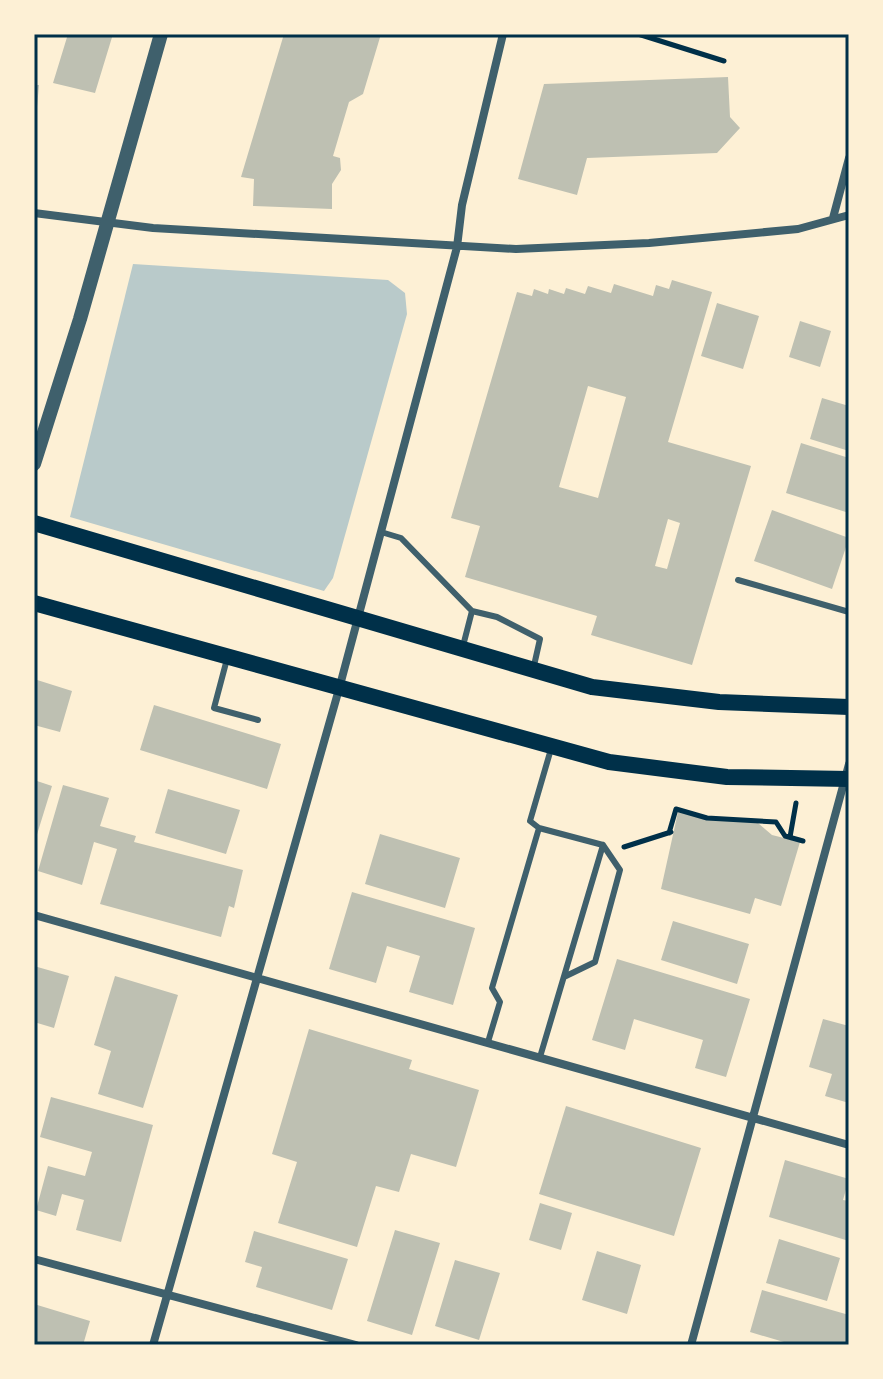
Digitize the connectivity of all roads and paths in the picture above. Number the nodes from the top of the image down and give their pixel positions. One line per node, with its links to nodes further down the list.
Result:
1 (161, 34): 9 (street)
2 (503, 34): 10 (street)
3 (638, 34): 4 (path)
4 (724, 61)
5 (849, 158): 8 (street)
6 (34, 213): 9 (street)
7 (849, 215): 8 (street)
8 (833, 218): 10 (street)
9 (106, 223): 10 (street); 11 (street)
10 (457, 247): 13 (street)
11 (34, 464)
12 (34, 523): 18 (main road)
13 (381, 532): 16 (lane); 18 (street)
14 (738, 580): 17 (lane)
15 (34, 603): 20 (main road)
16 (472, 611): 19 (lane); 21 (lane)
17 (849, 612)
18 (358, 619): 19 (main road); 22 (street)
19 (463, 649): 21 (main road)
20 (227, 659): 22 (main road); 24 (lane)
21 (533, 670): 23 (main road)
22 (339, 689): 25 (main road); 34 (street)
23 (849, 707)
24 (258, 720)
25 (551, 749): 26 (main road); 28 (lane)
26 (847, 774): 37 (street)
27 (796, 803): 29 (path)
28 (539, 828): 31 (lane); 35 (lane)
29 (790, 837): 30 (path); 31 (path)
30 (803, 841)
31 (603, 845): 33 (lane); 33 (lane)
32 (34, 915): 34 (street)
33 (564, 977): 36 (lane)
34 (257, 979): 35 (street); 40 (street)
35 (488, 1042): 36 (street)
36 (540, 1057): 37 (street)
37 (753, 1118): 38 (street); 43 (street)
38 (849, 1145)
39 (34, 1259): 40 (street)
40 (167, 1293): 41 (street); 42 (street)
41 (153, 1345)
42 (356, 1345)
43 (691, 1345)

